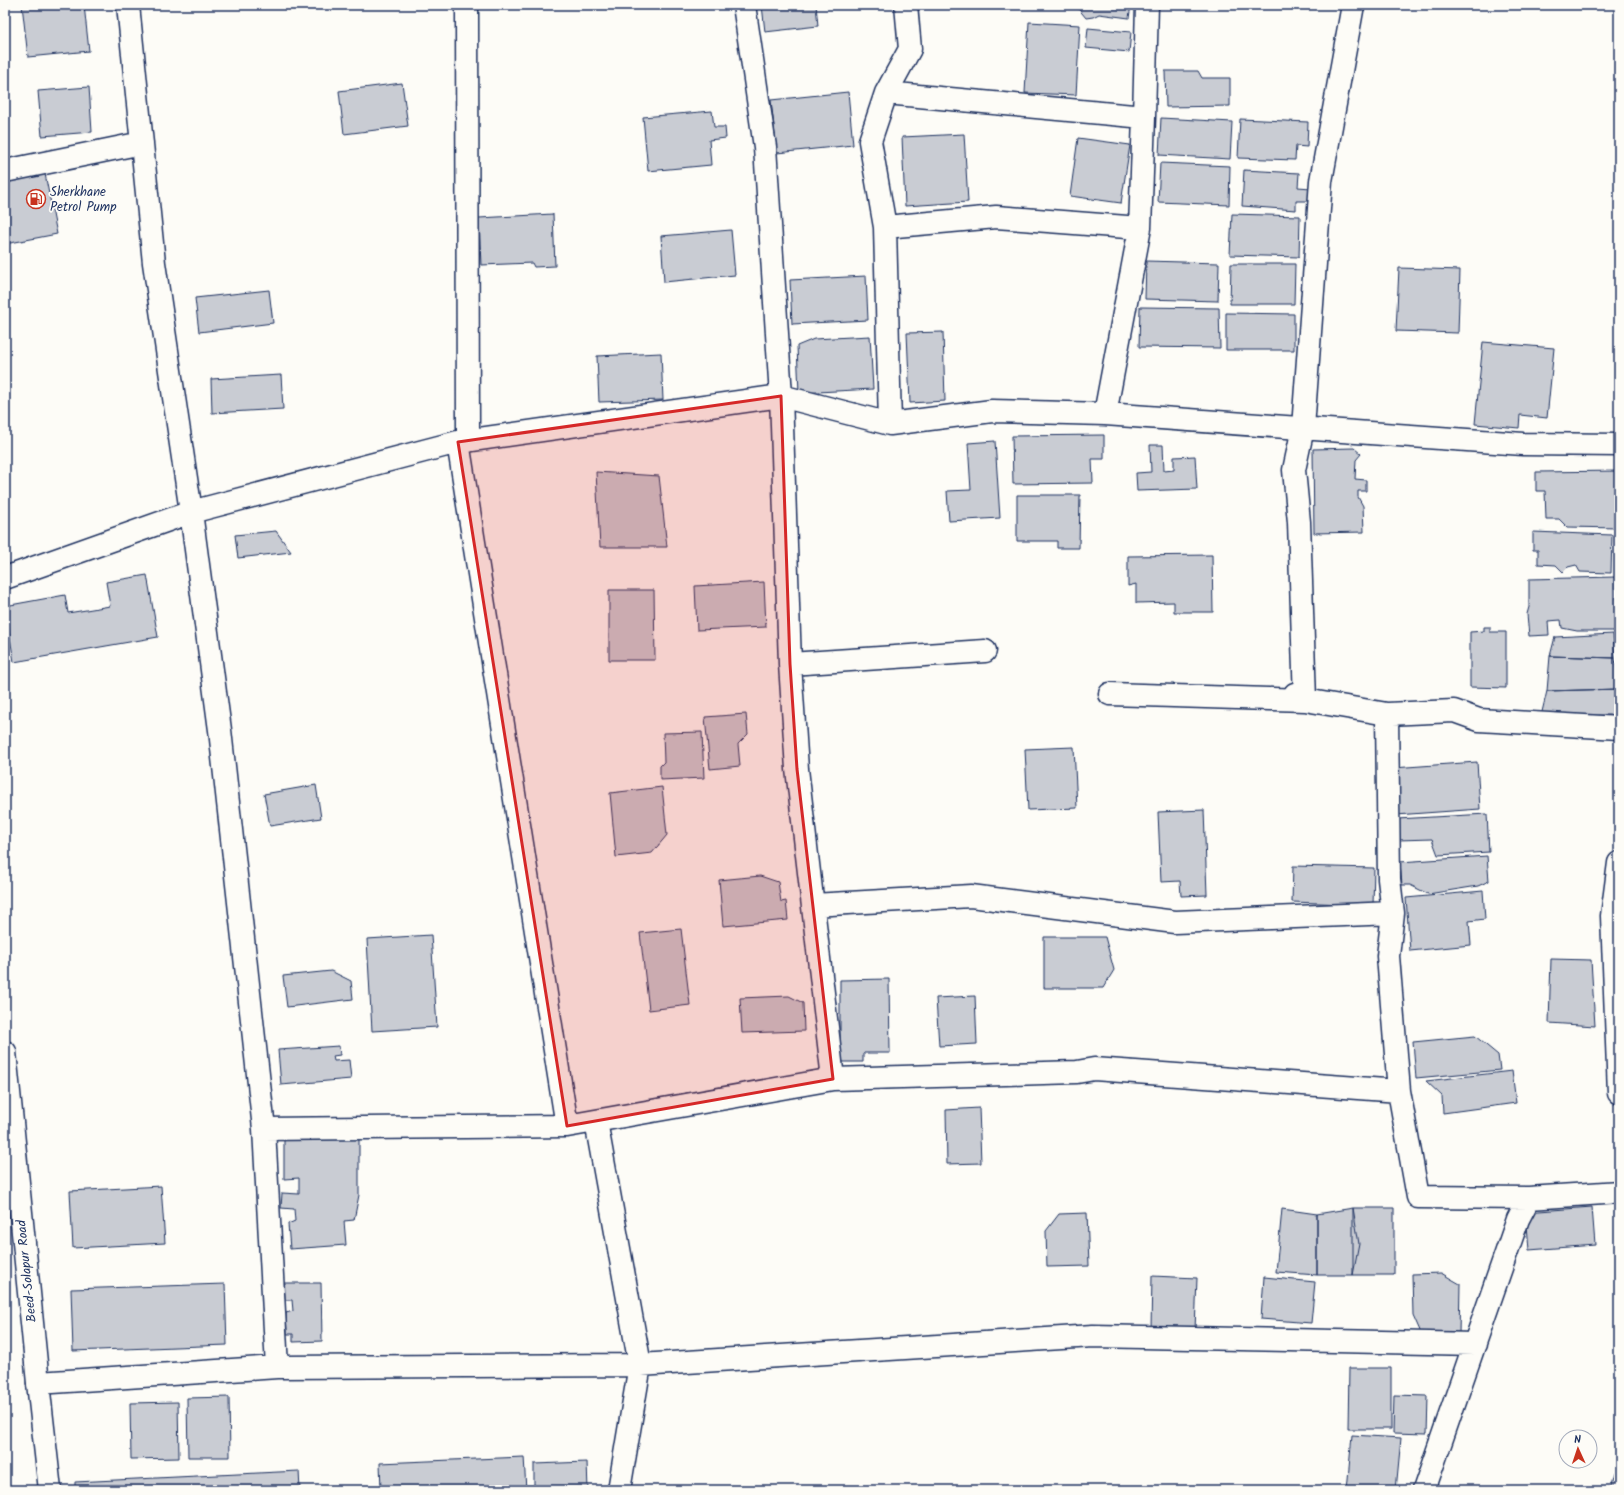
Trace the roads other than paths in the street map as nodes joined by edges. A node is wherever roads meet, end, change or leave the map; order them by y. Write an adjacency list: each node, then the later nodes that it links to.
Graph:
1 (128, 5): 9 (street)
2 (467, 5): 17 (street)
3 (744, 5): 13 (street)
4 (906, 5): 7 (street)
5 (1147, 5): 8 (street)
6 (1353, 5): 16 (street)
7 (886, 94): 8 (street); 11 (street)
8 (1144, 117): 12 (street)
9 (142, 144): 10 (street); 19 (street)
10 (5, 171)
11 (885, 227): 12 (street); 15 (street)
12 (1140, 228): 14 (street)
13 (781, 396): 15 (street); 17 (street); 22 (street)
14 (1105, 414): 15 (street); 16 (street)
15 (890, 424)
16 (1303, 428): 18 (street); 24 (street)
17 (463, 441): 19 (street); 35 (street)
18 (1619, 445)
19 (191, 512): 20 (street); 36 (street)
20 (5, 578)
21 (985, 651): 22 (street)
22 (790, 664): 28 (street)
23 (1110, 694): 24 (street)
24 (1300, 697): 25 (street)
25 (1387, 714): 26 (street); 29 (street)
26 (1619, 728)
27 (1619, 863): 33 (street)
28 (812, 905): 29 (street); 31 (street)
29 (1393, 913): 32 (street)
30 (5, 1052): 42 (street, Beed-Solapur Road)
31 (833, 1079): 32 (street); 34 (street)
32 (1400, 1091): 38 (street)
33 (1619, 1093)
34 (599, 1121): 35 (street); 40 (street)
35 (567, 1126): 36 (street)
36 (264, 1129): 41 (street)
37 (1619, 1192): 38 (street)
38 (1529, 1198): 39 (street)
39 (1475, 1344): 40 (street); 45 (street)
40 (640, 1365): 41 (street); 44 (street)
41 (277, 1367): 42 (street)
42 (38, 1383): 43 (street, Beed-Solapur Road)
43 (50, 1490)
44 (619, 1490)
45 (1424, 1490)

